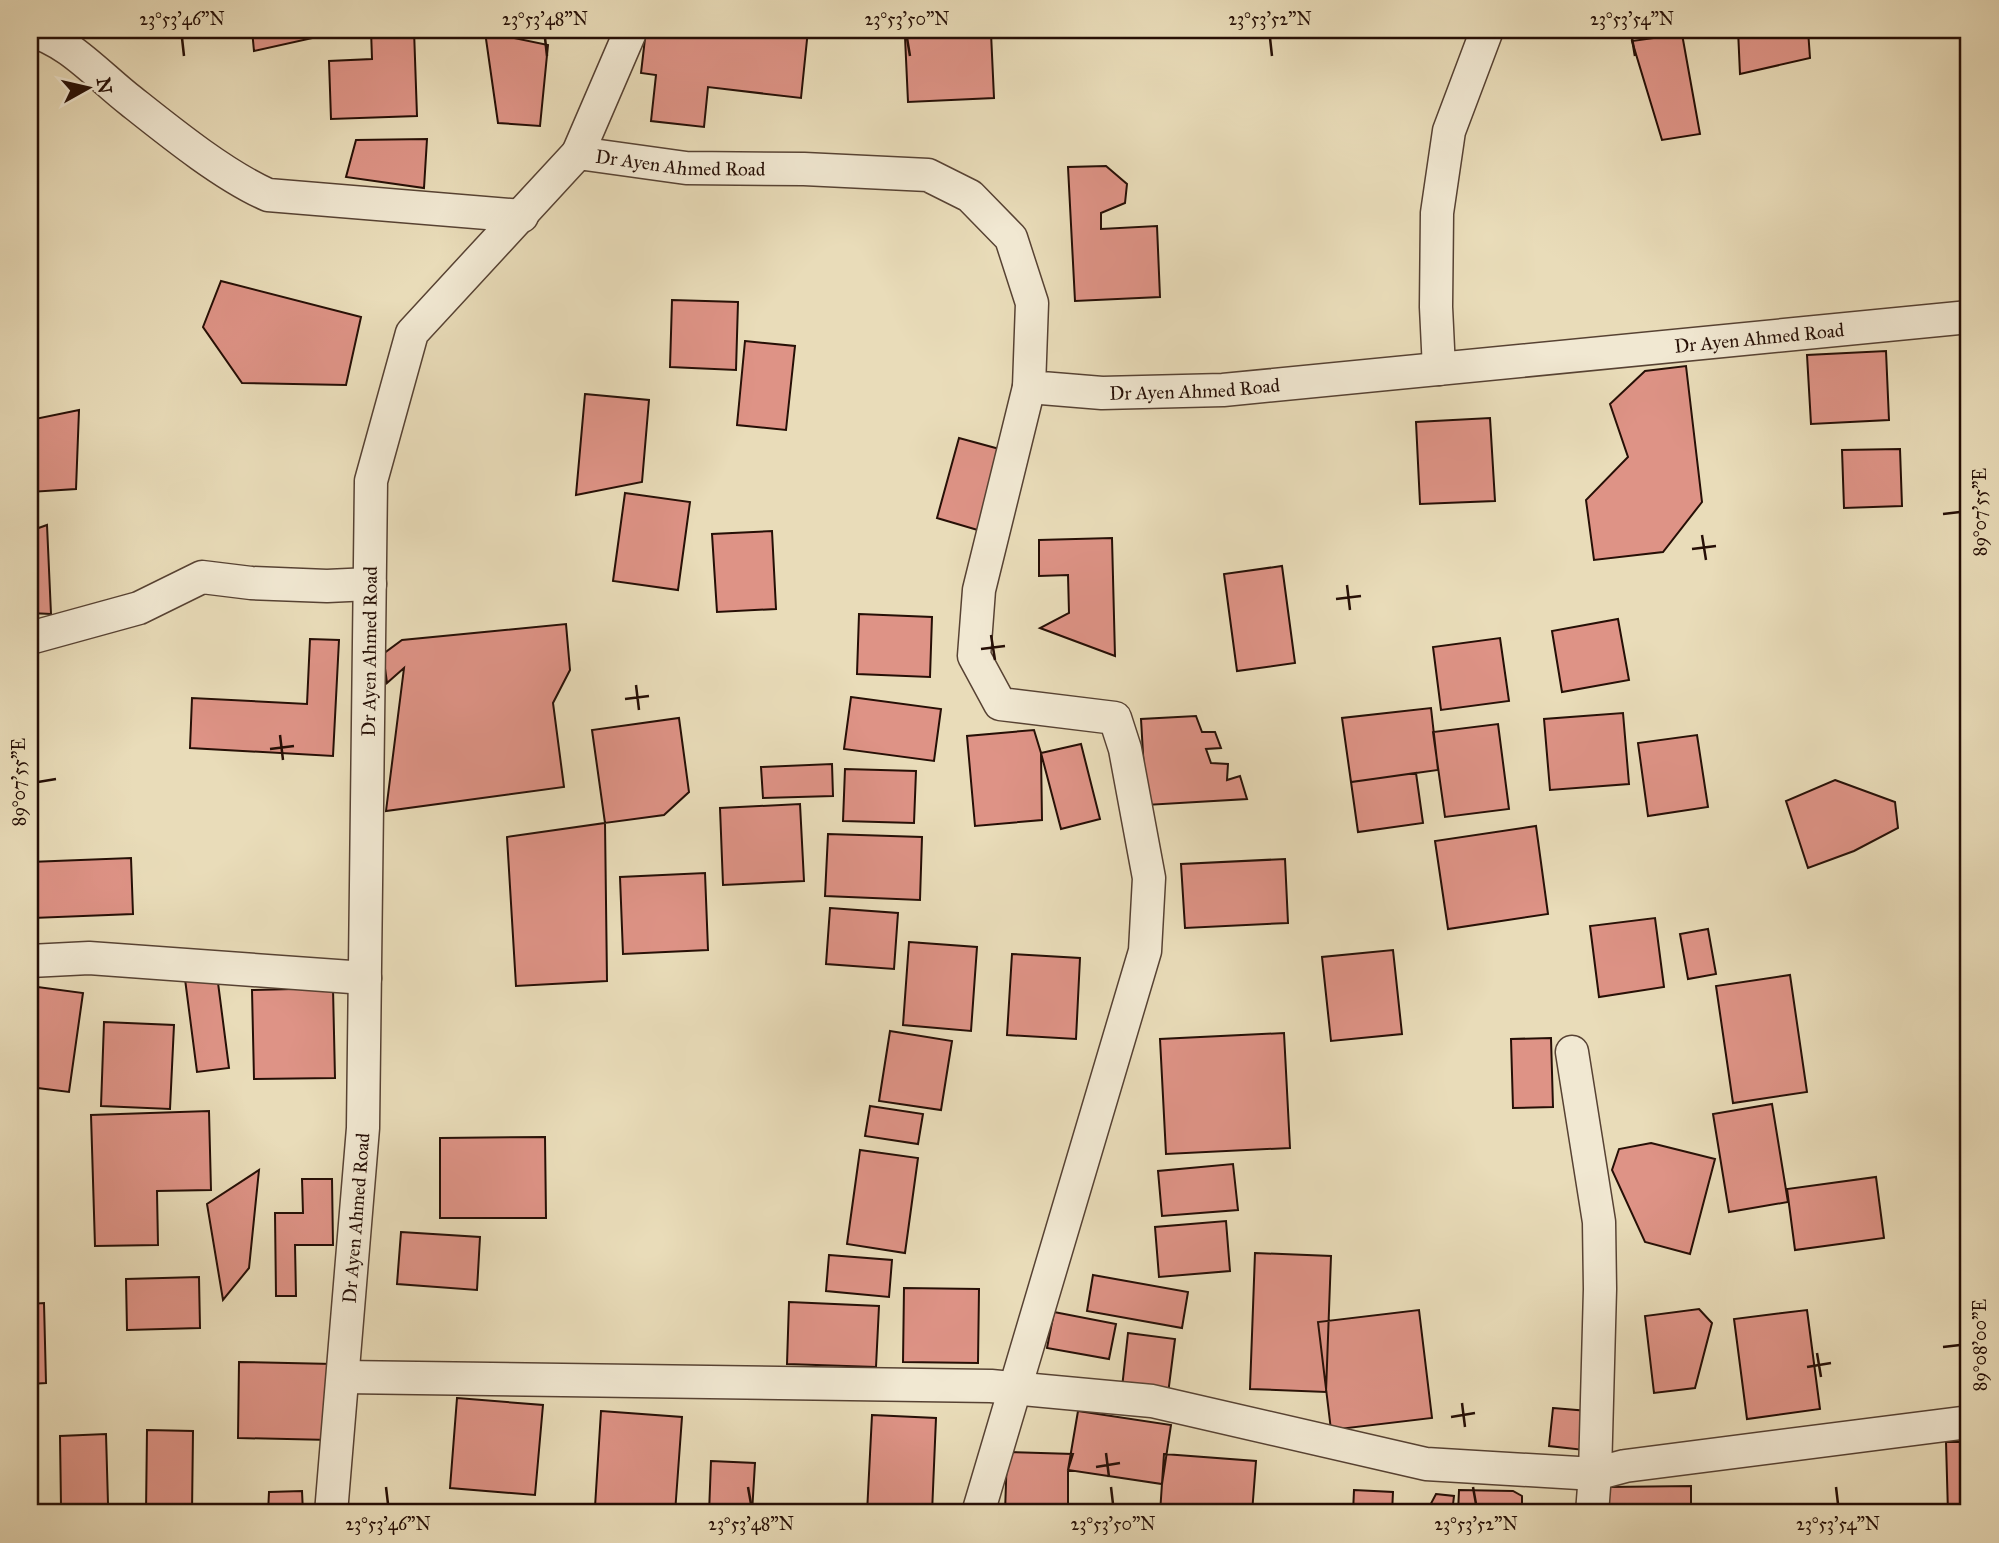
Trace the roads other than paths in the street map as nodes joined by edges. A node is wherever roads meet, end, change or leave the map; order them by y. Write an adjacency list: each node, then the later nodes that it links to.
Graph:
1 (631, 30): 4 (street)
2 (1487, 30): 7 (street)
3 (30, 31): 5 (street)
4 (578, 153): 5 (street, Dr Ayen Ahmed Road); 8 (street, Dr Ayen Ahmed Road)
5 (522, 216): 9 (street, Dr Ayen Ahmed Road)
6 (1969, 317): 7 (street, Dr Ayen Ahmed Road)
7 (1438, 369): 8 (street, Dr Ayen Ahmed Road)
8 (1028, 387): 15 (street)
9 (370, 584): 10 (street); 12 (street, Dr Ayen Ahmed Road)
10 (30, 638)
11 (30, 961): 12 (street)
12 (365, 978): 14 (street, Dr Ayen Ahmed Road)
13 (1572, 1052): 17 (street)
14 (343, 1377): 15 (street); 18 (street, Dr Ayen Ahmed Road)
15 (1013, 1389): 17 (street); 19 (street)
16 (1969, 1422): 17 (street)
17 (1595, 1474): 20 (street)
18 (331, 1513)
19 (978, 1513)
20 (1592, 1513)

